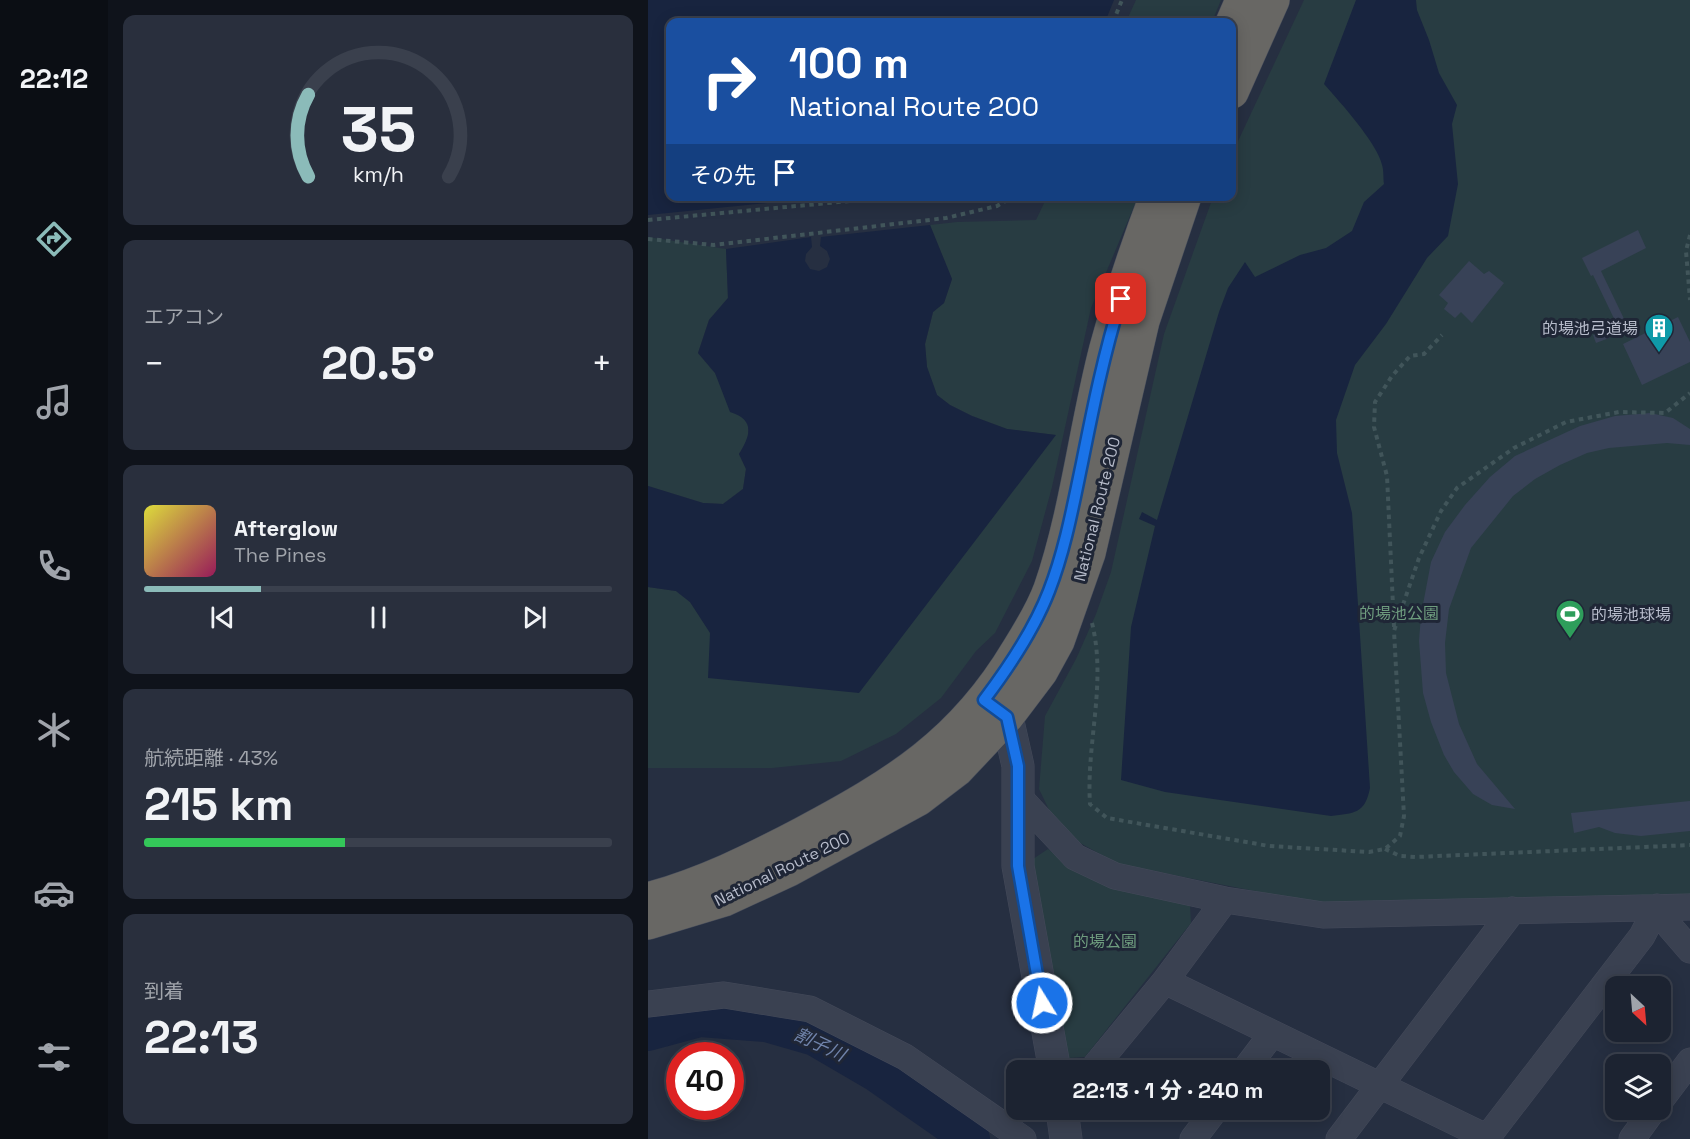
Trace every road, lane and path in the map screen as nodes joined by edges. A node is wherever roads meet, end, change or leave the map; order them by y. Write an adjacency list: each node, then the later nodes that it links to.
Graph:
1 (1122, 0): 4 (path)
2 (1242, 0): 5 (highway)
3 (1273, 0): 6 (highway)
4 (1115, 18)
5 (1234, 18)
6 (1236, 84)
7 (850, 201): 11 (path)
8 (1006, 201): 13 (path)
9 (1154, 201): 19 (highway, National Route 200)
10 (1183, 201): 17 (highway, National Route 200)
11 (648, 220)
12 (1690, 235): 14 (path)
13 (648, 239)
14 (1690, 300)
15 (1442, 335): 18 (path)
16 (1690, 393): 18 (path)
17 (1082, 575): 19 (highway, National Route 200); 22 (path)
18 (1394, 631): 22 (path)
19 (996, 709): 20 (street); 23 (highway, National Route 200); 28 (highway, National Route 200)
20 (1017, 795): 24 (street); 33 (street)
21 (1690, 845): 22 (path)
22 (1385, 849)
23 (648, 899)
24 (1225, 900): 27 (street); 30 (street)
25 (1690, 906): 26 (street)
26 (1657, 907): 27 (street); 29 (street); 42 (street)
27 (1513, 910): 37 (street)
28 (648, 923)
29 (1690, 951)
30 (1165, 981): 32 (street); 34 (street)
31 (648, 1004): 43 (street)
32 (1272, 1034): 35 (street); 37 (street)
33 (1053, 1060)
34 (1100, 1060)
35 (1252, 1060)
36 (1690, 1061): 38 (street)
37 (1381, 1085): 42 (street); 46 (street)
38 (1671, 1086)
39 (1063, 1120): 44 (street)
40 (1207, 1120): 45 (street)
41 (1646, 1120): 47 (street)
42 (1488, 1138)
43 (1023, 1139)
44 (1066, 1139)
45 (1193, 1139)
46 (1339, 1139)
47 (1632, 1139)

